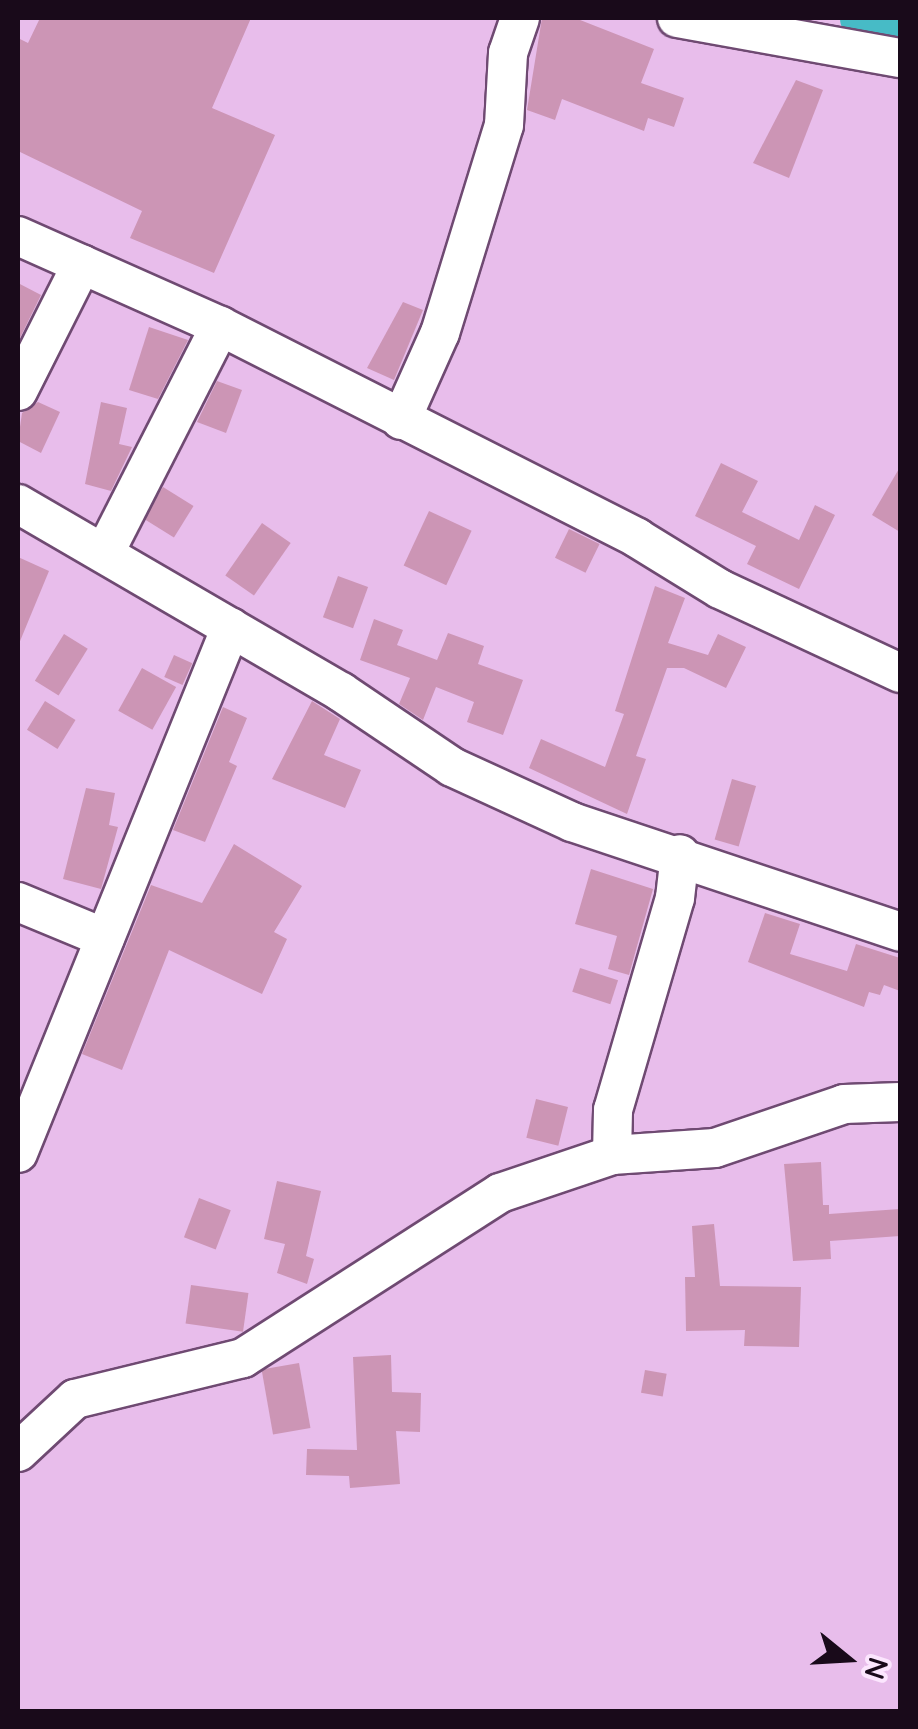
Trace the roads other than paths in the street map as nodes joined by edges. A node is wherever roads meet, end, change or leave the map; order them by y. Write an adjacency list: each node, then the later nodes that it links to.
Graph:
1 (520, 18): 9 (street)
2 (677, 18): 3 (street)
3 (812, 28): 4 (street)
4 (900, 58)
5 (18, 236): 6 (street)
6 (82, 264): 7 (street); 8 (street)
7 (220, 326): 9 (street); 11 (street)
8 (18, 391)
9 (401, 420): 13 (street)
10 (18, 504): 11 (street)
11 (105, 552): 12 (street)
12 (231, 627): 14 (street); 17 (street)
13 (900, 673)
14 (680, 854): 16 (street); 20 (street)
15 (18, 902): 17 (street)
16 (900, 932)
17 (105, 938): 19 (street)
18 (900, 1102): 20 (street)
19 (18, 1153)
20 (612, 1155): 21 (street)
21 (18, 1452)

